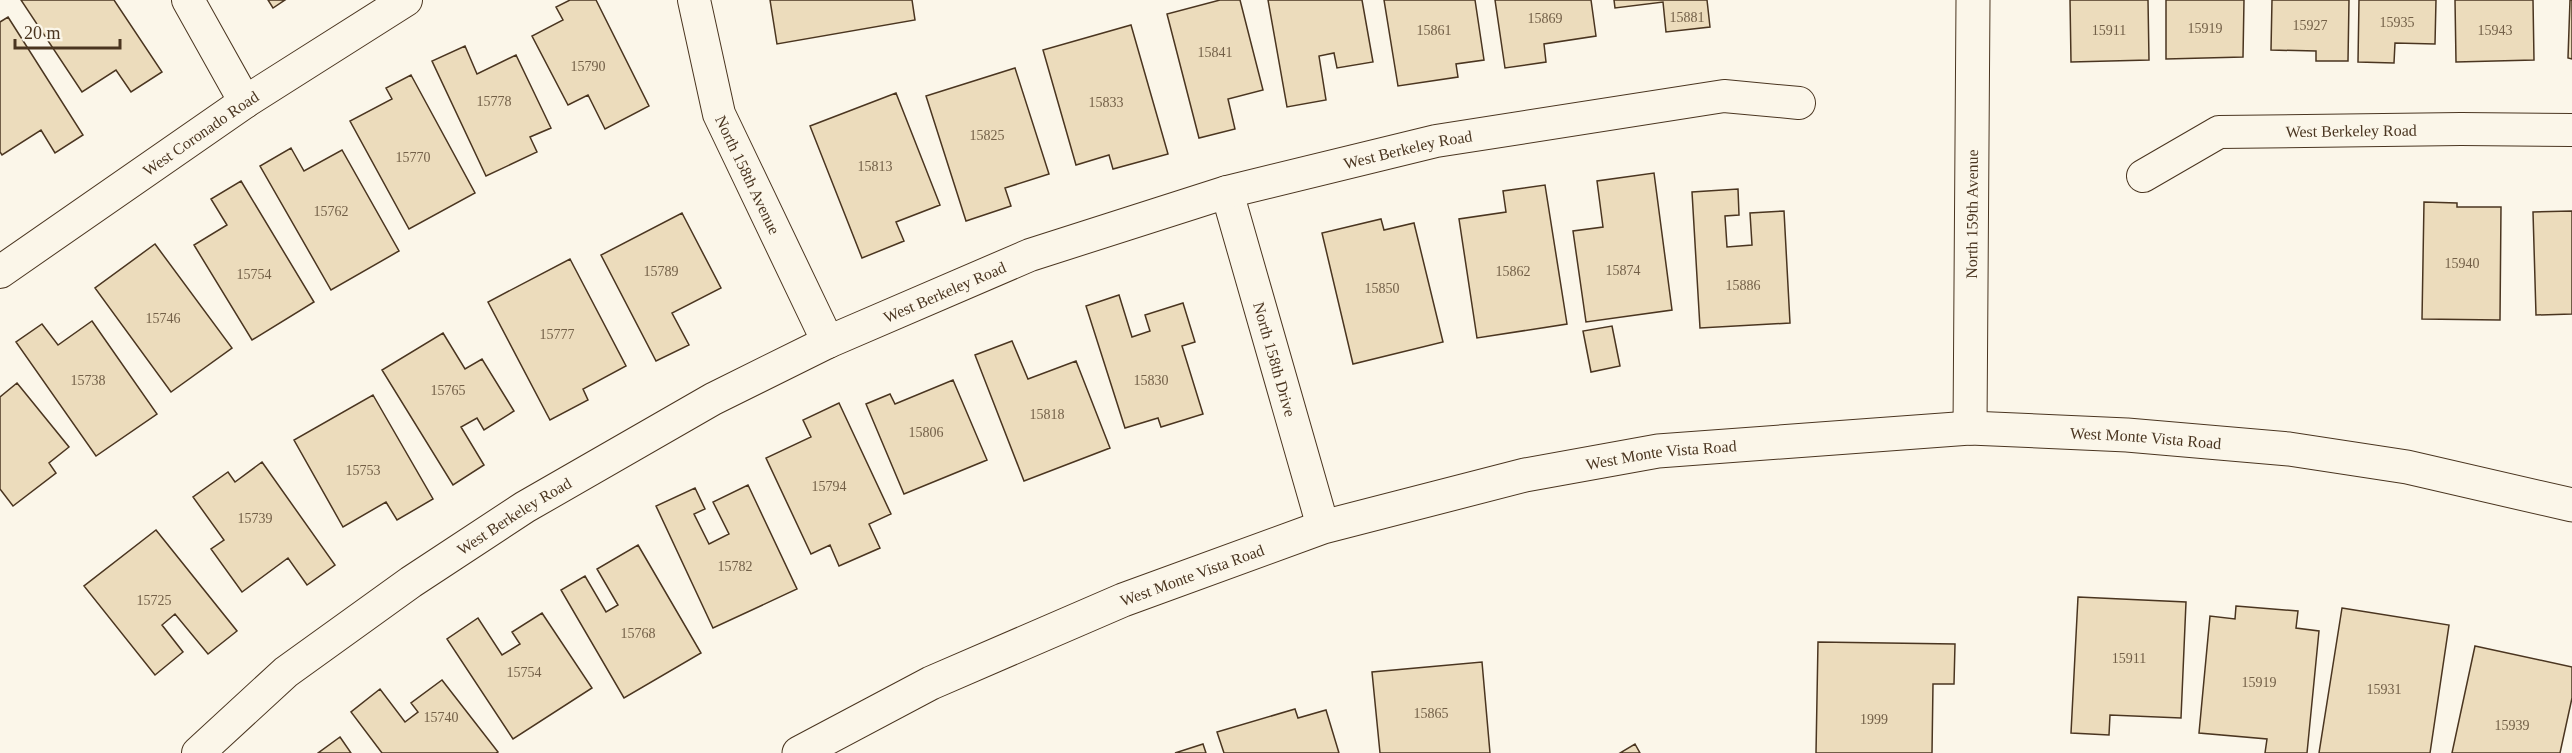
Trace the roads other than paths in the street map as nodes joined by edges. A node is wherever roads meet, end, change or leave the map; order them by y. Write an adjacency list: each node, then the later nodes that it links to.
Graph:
1 (188, 0): 5 (street)
2 (406, 0): 5 (street, West Coronado Road)
3 (694, 0): 11 (street, North 158th Avenue)
4 (1973, 0): 12 (street, North 159th Avenue)
5 (245, 102): 10 (street, West Coronado Road)
6 (1799, 103): 9 (street, West Berkeley Road)
7 (2572, 130): 8 (street, West Berkeley Road)
8 (2143, 176)
9 (1227, 192): 11 (street, West Berkeley Road); 14 (street, North 158th Drive)
10 (0, 272)
11 (828, 342): 15 (street, West Berkeley Road)
12 (1970, 428): 13 (street, West Monte Vista Road); 14 (street, West Monte Vista Road)
13 (2572, 505)
14 (1323, 527): 16 (street, West Monte Vista Road)
15 (198, 753)
16 (799, 753)

